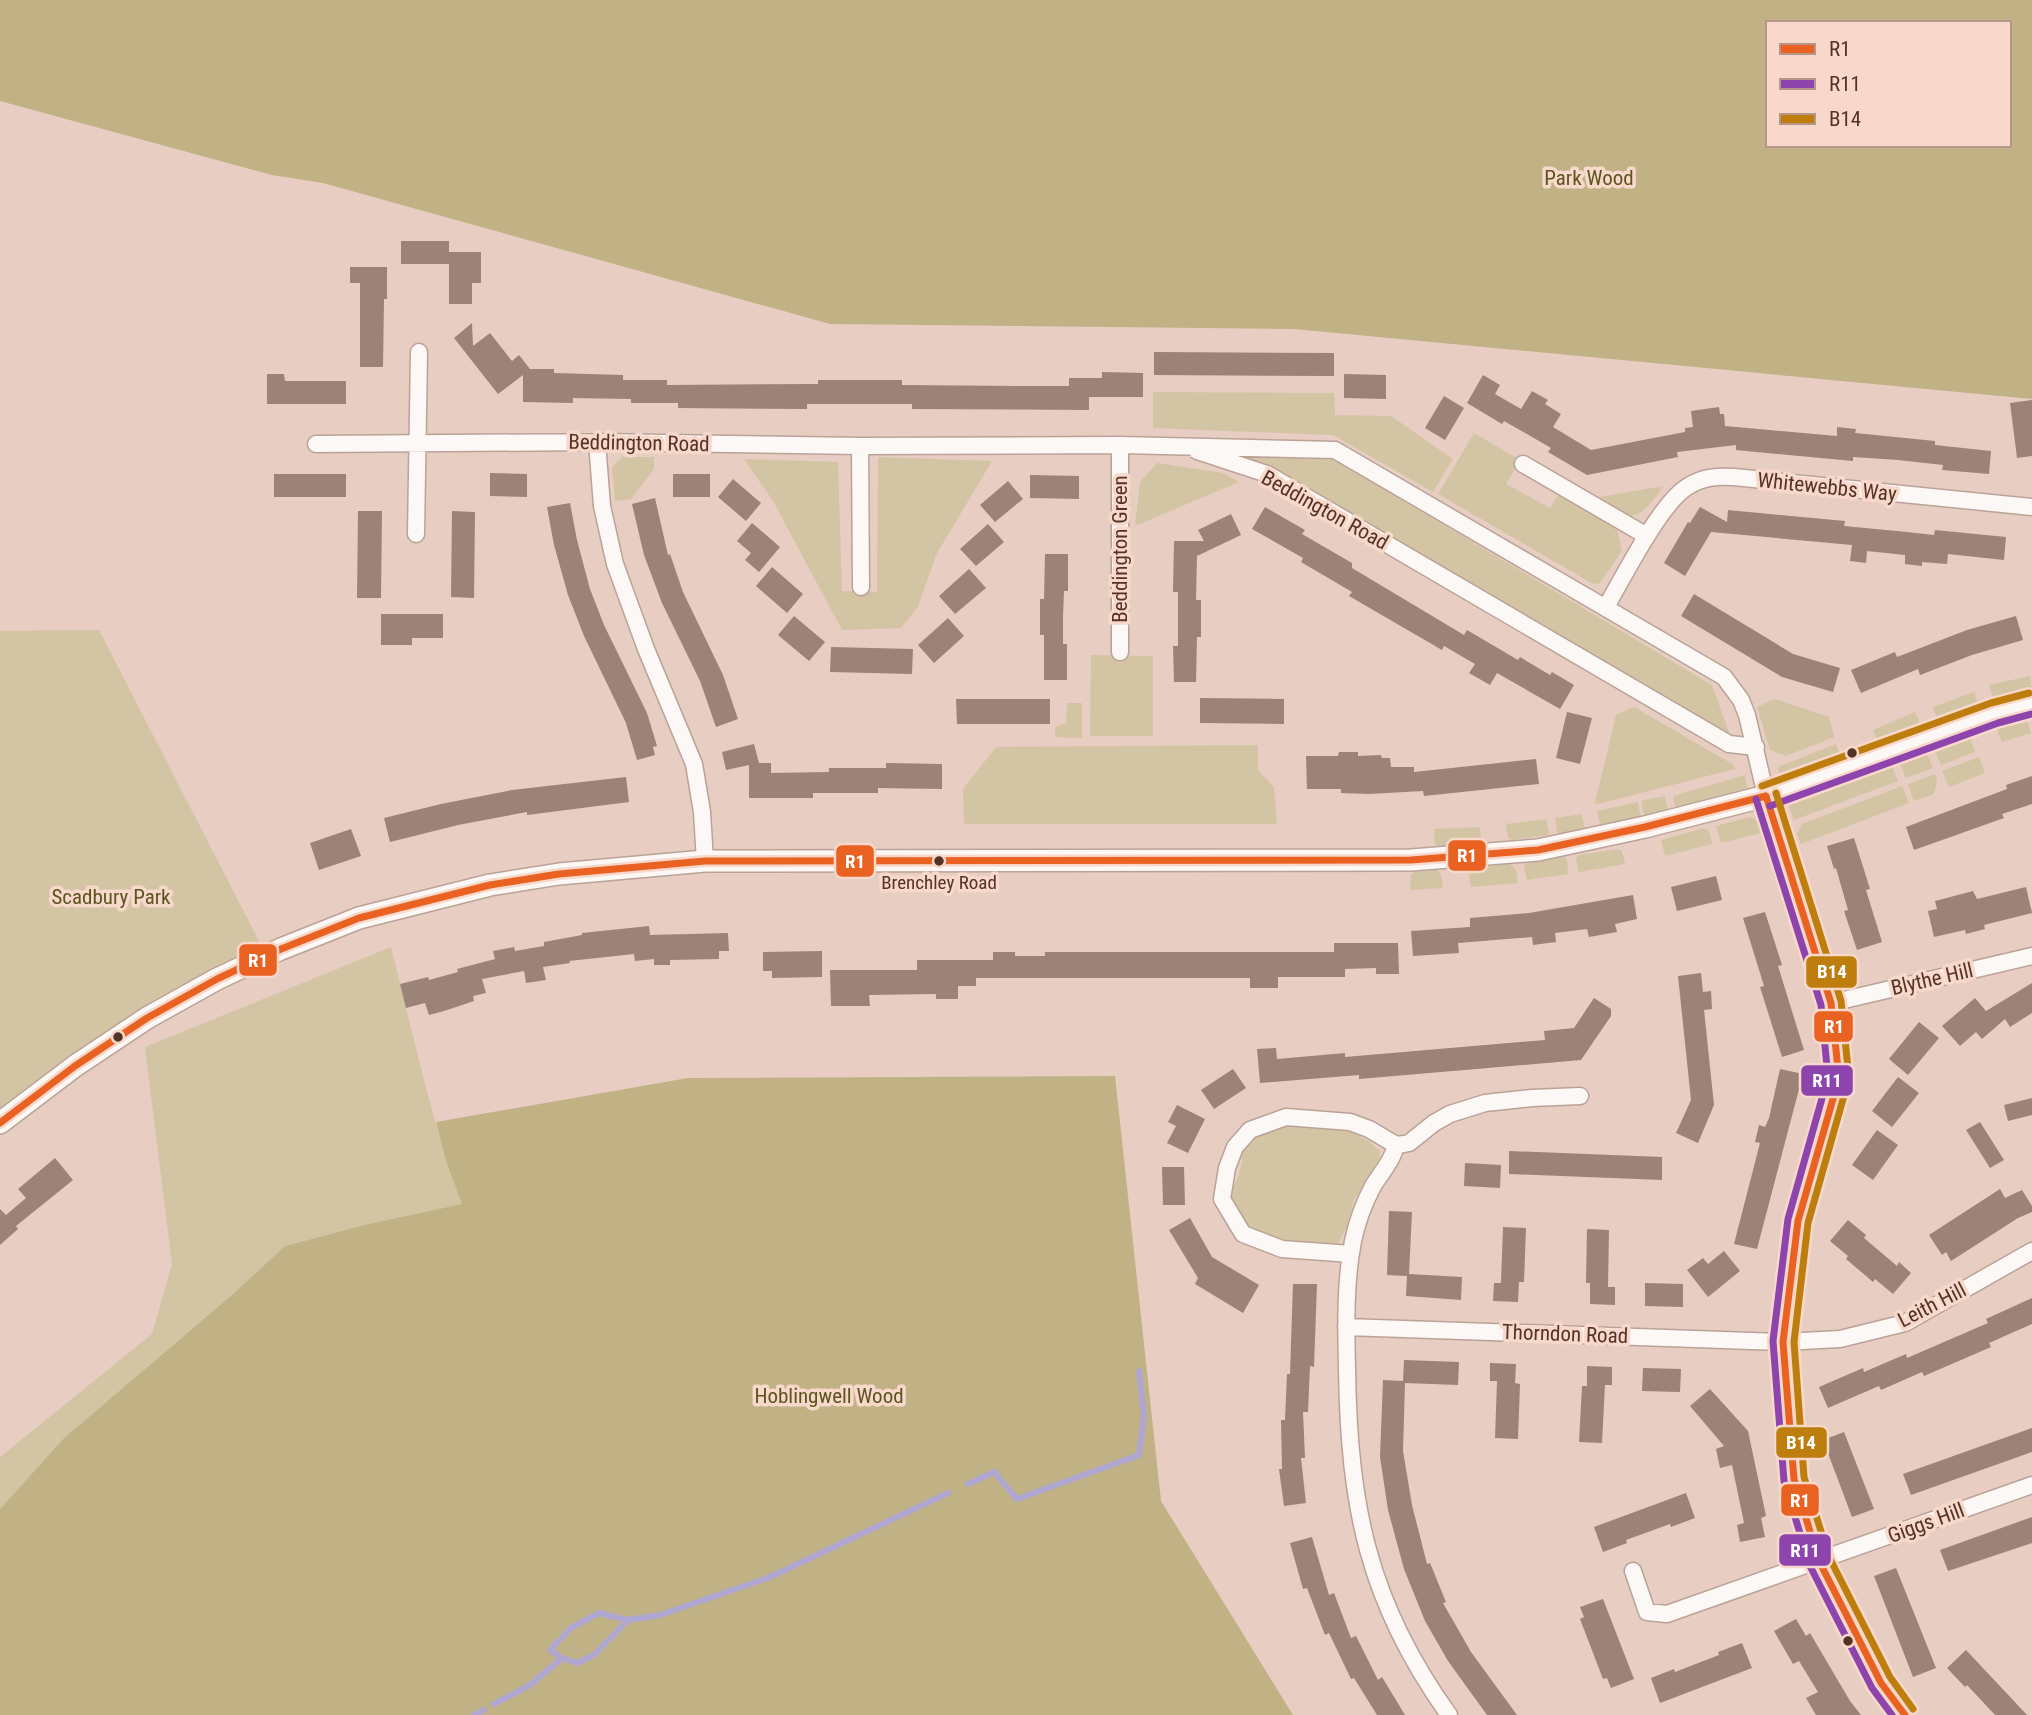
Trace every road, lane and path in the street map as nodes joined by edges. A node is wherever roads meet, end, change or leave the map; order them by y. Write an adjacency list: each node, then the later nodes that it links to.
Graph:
1 (419, 352): 4 (street)
2 (597, 442): 4 (street, Beddington Road); 6 (street, Beddington Road); 18 (street)
3 (316, 444): 4 (street, Beddington Road)
4 (418, 444): 10 (street)
5 (1120, 445): 6 (street, Beddington Road); 7 (street, Beddington Road); 14 (street, Beddington Green)
6 (860, 446): 12 (street)
7 (1182, 446): 13 (street, Beddington Road); 16 (street, Beddington Road)
8 (1522, 464): 11 (street)
9 (2032, 507): 11 (street, Whitewebbs Way)
10 (416, 534)
11 (1647, 536): 13 (street, Whitewebbs Way)
12 (861, 587)
13 (1606, 607): 16 (street, Beddington Road)
14 (1120, 652)
15 (2032, 703): 17 (street)
16 (1756, 747): 17 (street, Beddington Road)
17 (1766, 796): 18 (street); 20 (street, Beddington Road)
18 (705, 861): 22 (street)
19 (2032, 956): 20 (street, Blythe Hill)
20 (1831, 1003): 27 (street, Beddington Road)
21 (1580, 1096): 23 (street)
22 (0, 1123)
23 (1396, 1144): 25 (street); 25 (street)
24 (2032, 1251): 27 (street, Leith Hill)
25 (1351, 1254): 26 (street)
26 (1346, 1327): 27 (street, Thorndon Road); 31 (street)
27 (1783, 1342): 29 (street, Beddington Road)
28 (2032, 1485): 29 (street, Giggs Hill)
29 (1819, 1562): 30 (street, Giggs Hill); 32 (street, Beddington Road)
30 (1633, 1572)
31 (1449, 1715)
32 (1905, 1715)

